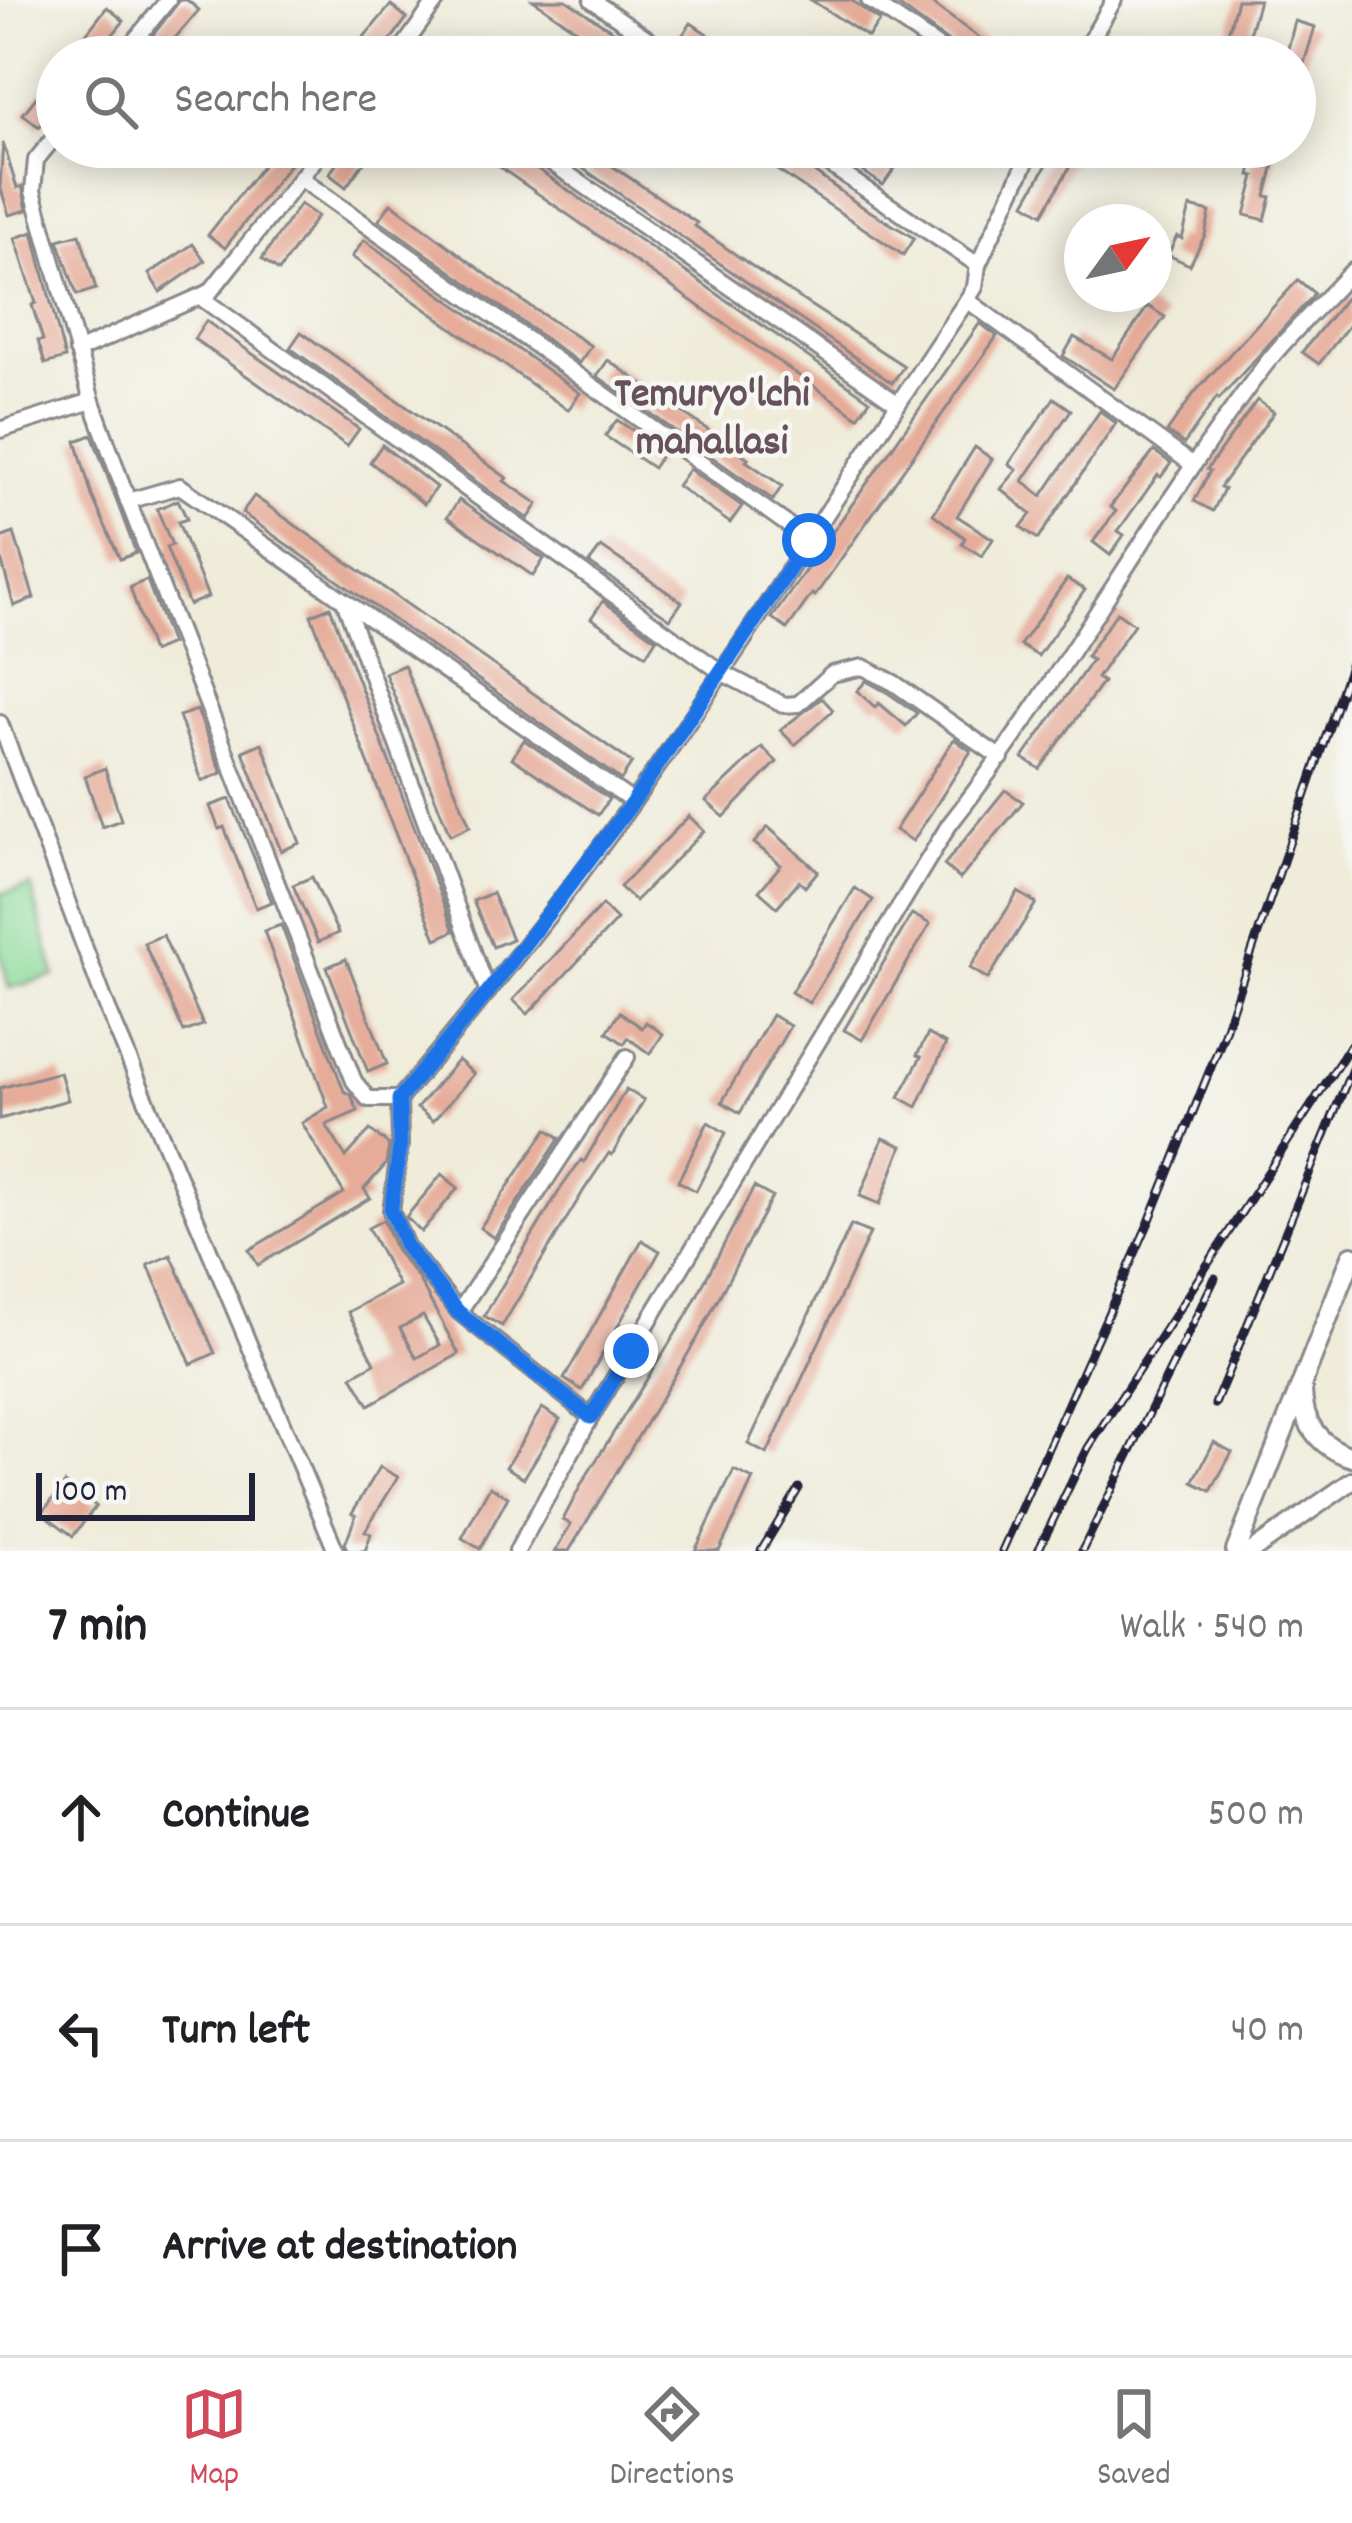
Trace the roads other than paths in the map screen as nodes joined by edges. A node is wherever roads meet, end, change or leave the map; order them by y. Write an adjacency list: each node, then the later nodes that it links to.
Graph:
1 (168, 0): 6 (street)
2 (437, 0): 7 (street)
3 (592, 0): 8 (street)
4 (868, 0): 9 (street)
5 (1114, 0): 10 (street)
6 (138, 36)
7 (412, 36)
8 (644, 36)
9 (922, 36)
10 (1093, 36)
11 (36, 160): 21 (street)
12 (308, 168): 16 (street)
13 (559, 168): 23 (street)
14 (834, 168): 17 (street)
15 (1023, 168): 17 (street)
16 (300, 178): 19 (street); 27 (street)
17 (978, 265): 20 (street)
18 (1352, 271): 25 (street)
19 (200, 297): 21 (street); 29 (street)
20 (967, 300): 23 (street); 25 (street)
21 (77, 351): 22 (street)
22 (92, 401): 24 (street); 26 (street)
23 (897, 403): 27 (street)
24 (0, 430)
25 (1193, 465): 31 (street)
26 (128, 501): 28 (street); 35 (street)
27 (809, 540): 29 (street)
28 (344, 601): 32 (street); 33 (street)
29 (721, 672): 31 (street); 32 (street)
30 (0, 723): 42 (street)
31 (1001, 758): 39 (street)
32 (633, 802): 33 (street)
33 (488, 992): 35 (street)
34 (627, 1057): 37 (street)
35 (399, 1099): 37 (street)
36 (1352, 1256): 38 (main road)
37 (458, 1312): 39 (street)
38 (1304, 1372): 40 (main road); 44 (main road)
39 (591, 1417): 43 (street)
40 (1352, 1457)
41 (1352, 1481): 45 (street)
42 (336, 1551)
43 (518, 1551)
44 (1235, 1551)
45 (1252, 1551)

